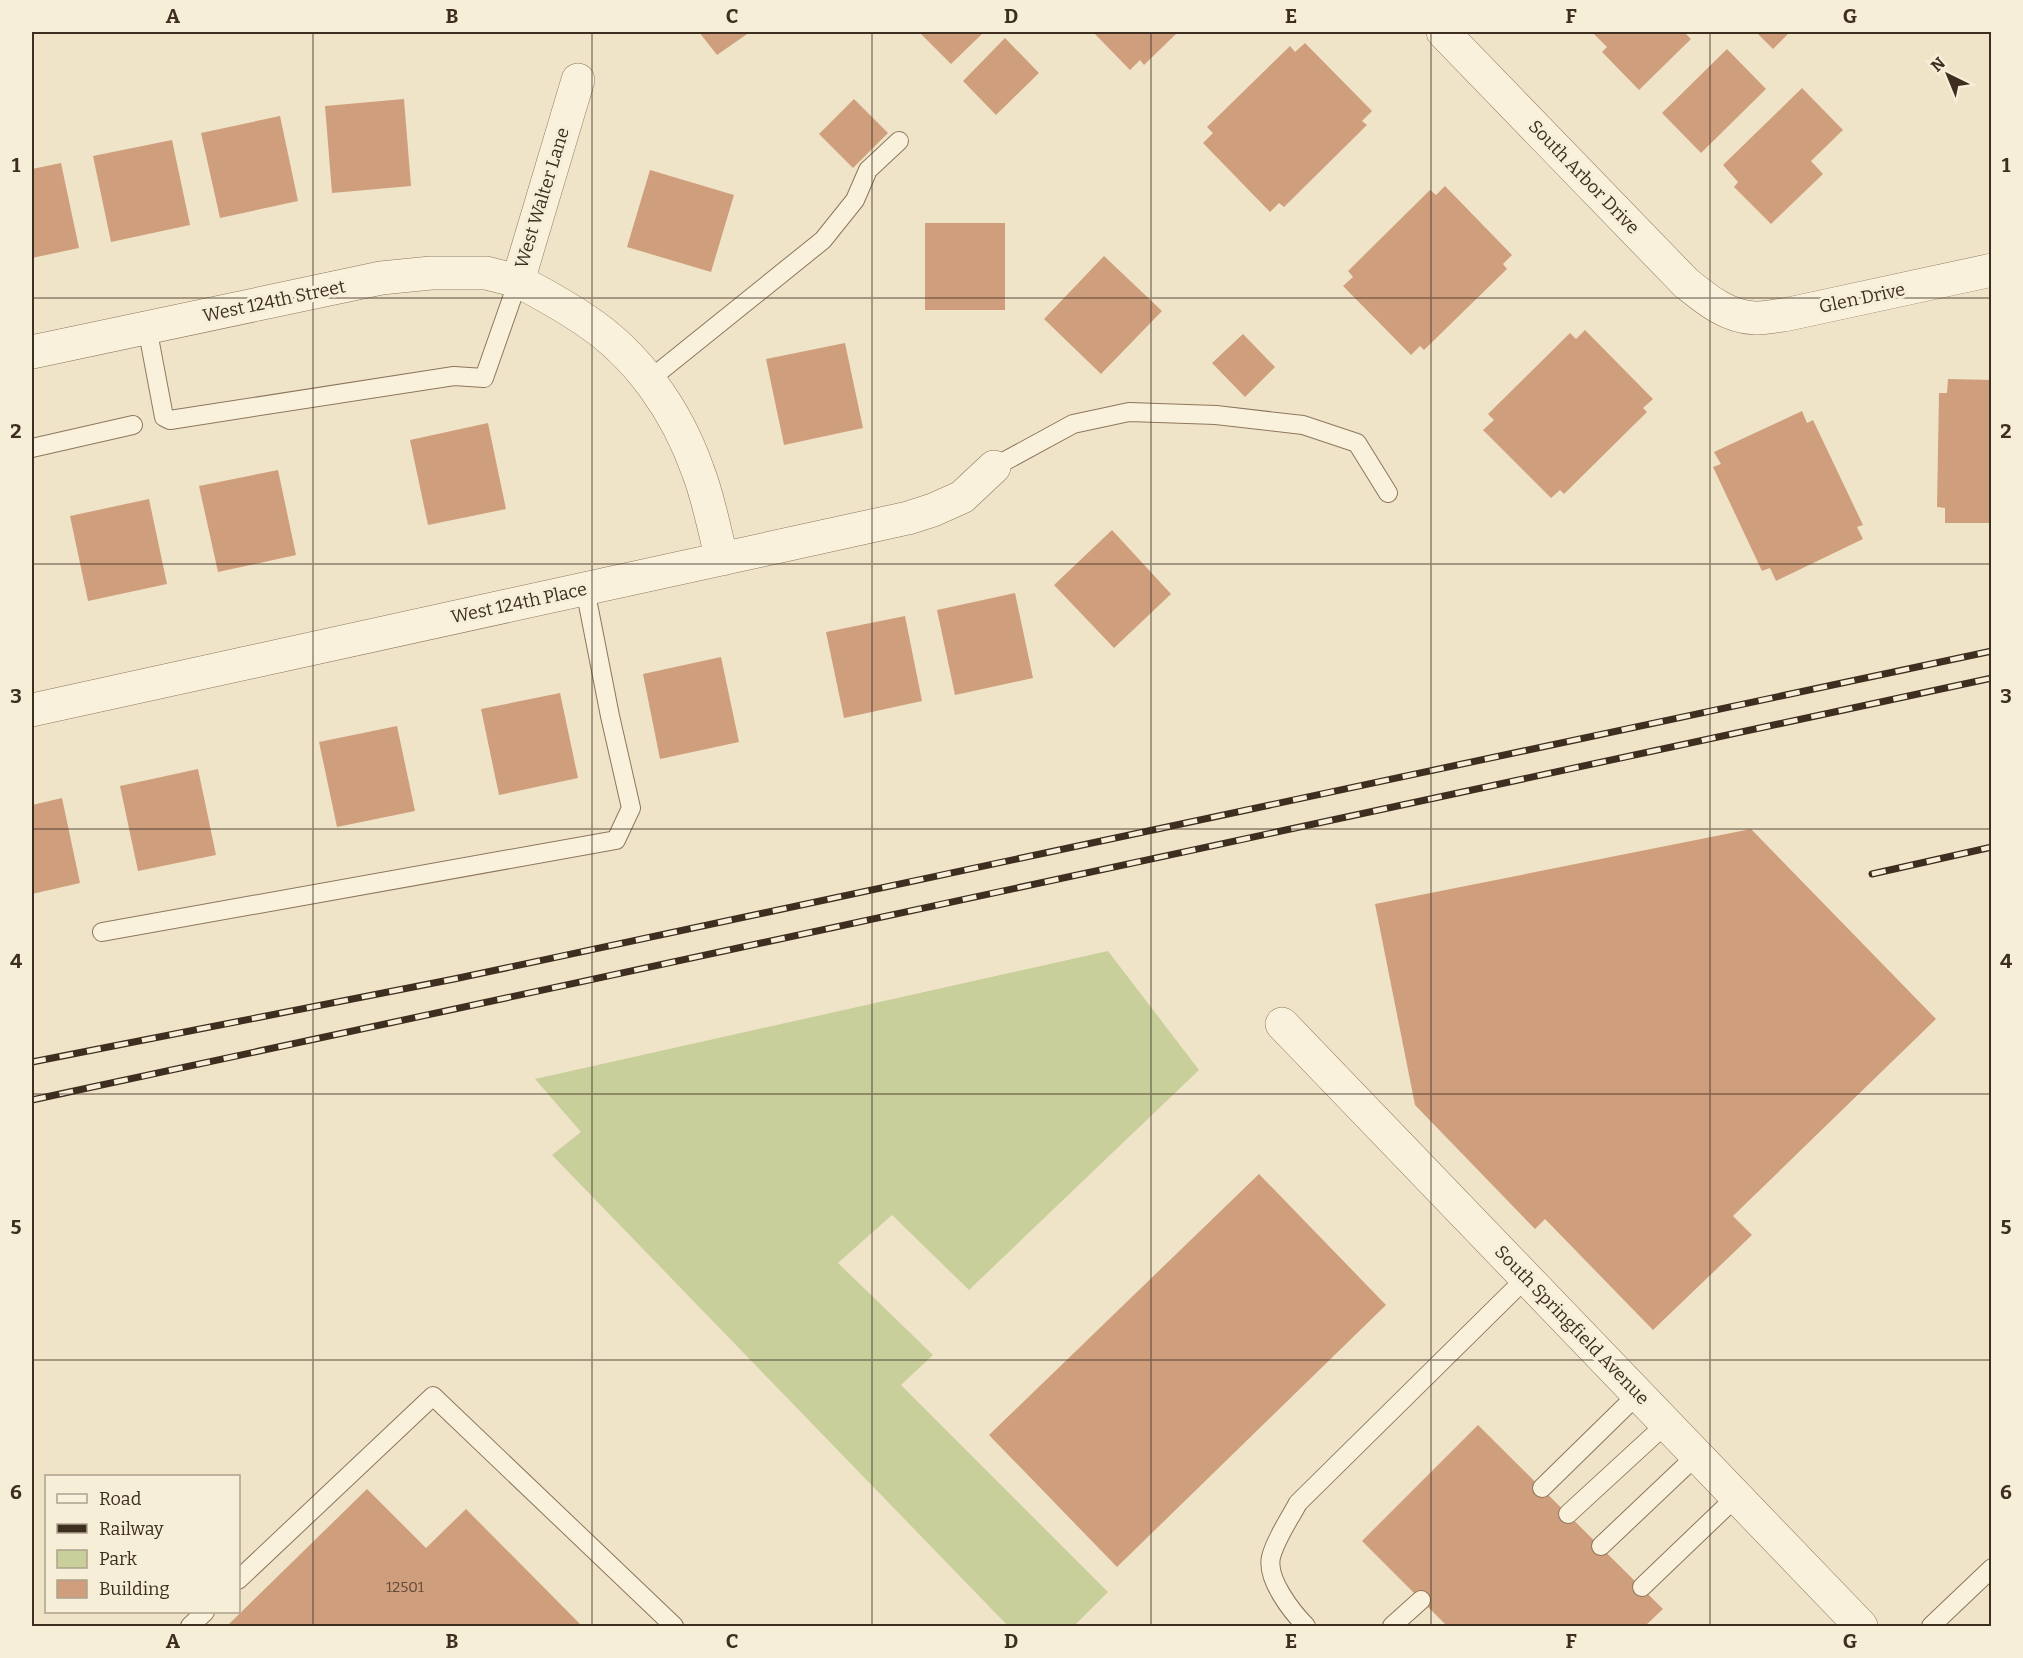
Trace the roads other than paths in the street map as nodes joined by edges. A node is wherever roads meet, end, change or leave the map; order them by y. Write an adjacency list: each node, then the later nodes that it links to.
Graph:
1 (1443, 32): 6 (street, South Arbor Drive)
2 (578, 80): 5 (street, West Walter Lane)
3 (899, 141): 9 (lane)
4 (1992, 270): 6 (street, Glen Drive)
5 (518, 281): 7 (street, West 124th Street); 7 (lane); 9 (street, West Walter Lane)
6 (1732, 314)
7 (147, 327): 8 (street, West 124th Street)
8 (32, 352)
9 (649, 380): 14 (street, West Walter Lane)
10 (133, 425): 11 (lane)
11 (32, 448)
12 (994, 467): 13 (lane); 14 (street, West 124th Place)
13 (1388, 493)
14 (722, 559): 15 (street, West 124th Place)
15 (585, 589): 16 (street, West 124th Place); 17 (lane)
16 (32, 710)
17 (102, 932)
18 (1282, 1024): 19 (street, South Springfield Avenue)
19 (1526, 1278): 20 (street, South Springfield Avenue); 34 (lane)
20 (1638, 1394): 21 (street, South Springfield Avenue); 23 (lane)
21 (1666, 1424): 22 (street, South Springfield Avenue); 25 (lane)
22 (1697, 1455): 24 (street, South Springfield Avenue); 26 (lane)
23 (1542, 1488)
24 (1736, 1497): 29 (lane); 36 (street, South Springfield Avenue)
25 (1568, 1514)
26 (1601, 1546)
27 (1992, 1568): 37 (lane)
28 (240, 1578): 33 (lane)
29 (1642, 1587)
30 (1421, 1600): 35 (lane)
31 (204, 1613): 32 (lane)
32 (190, 1626)
33 (674, 1626)
34 (1306, 1626)
35 (1392, 1626)
36 (1862, 1626)
37 (1931, 1626)

